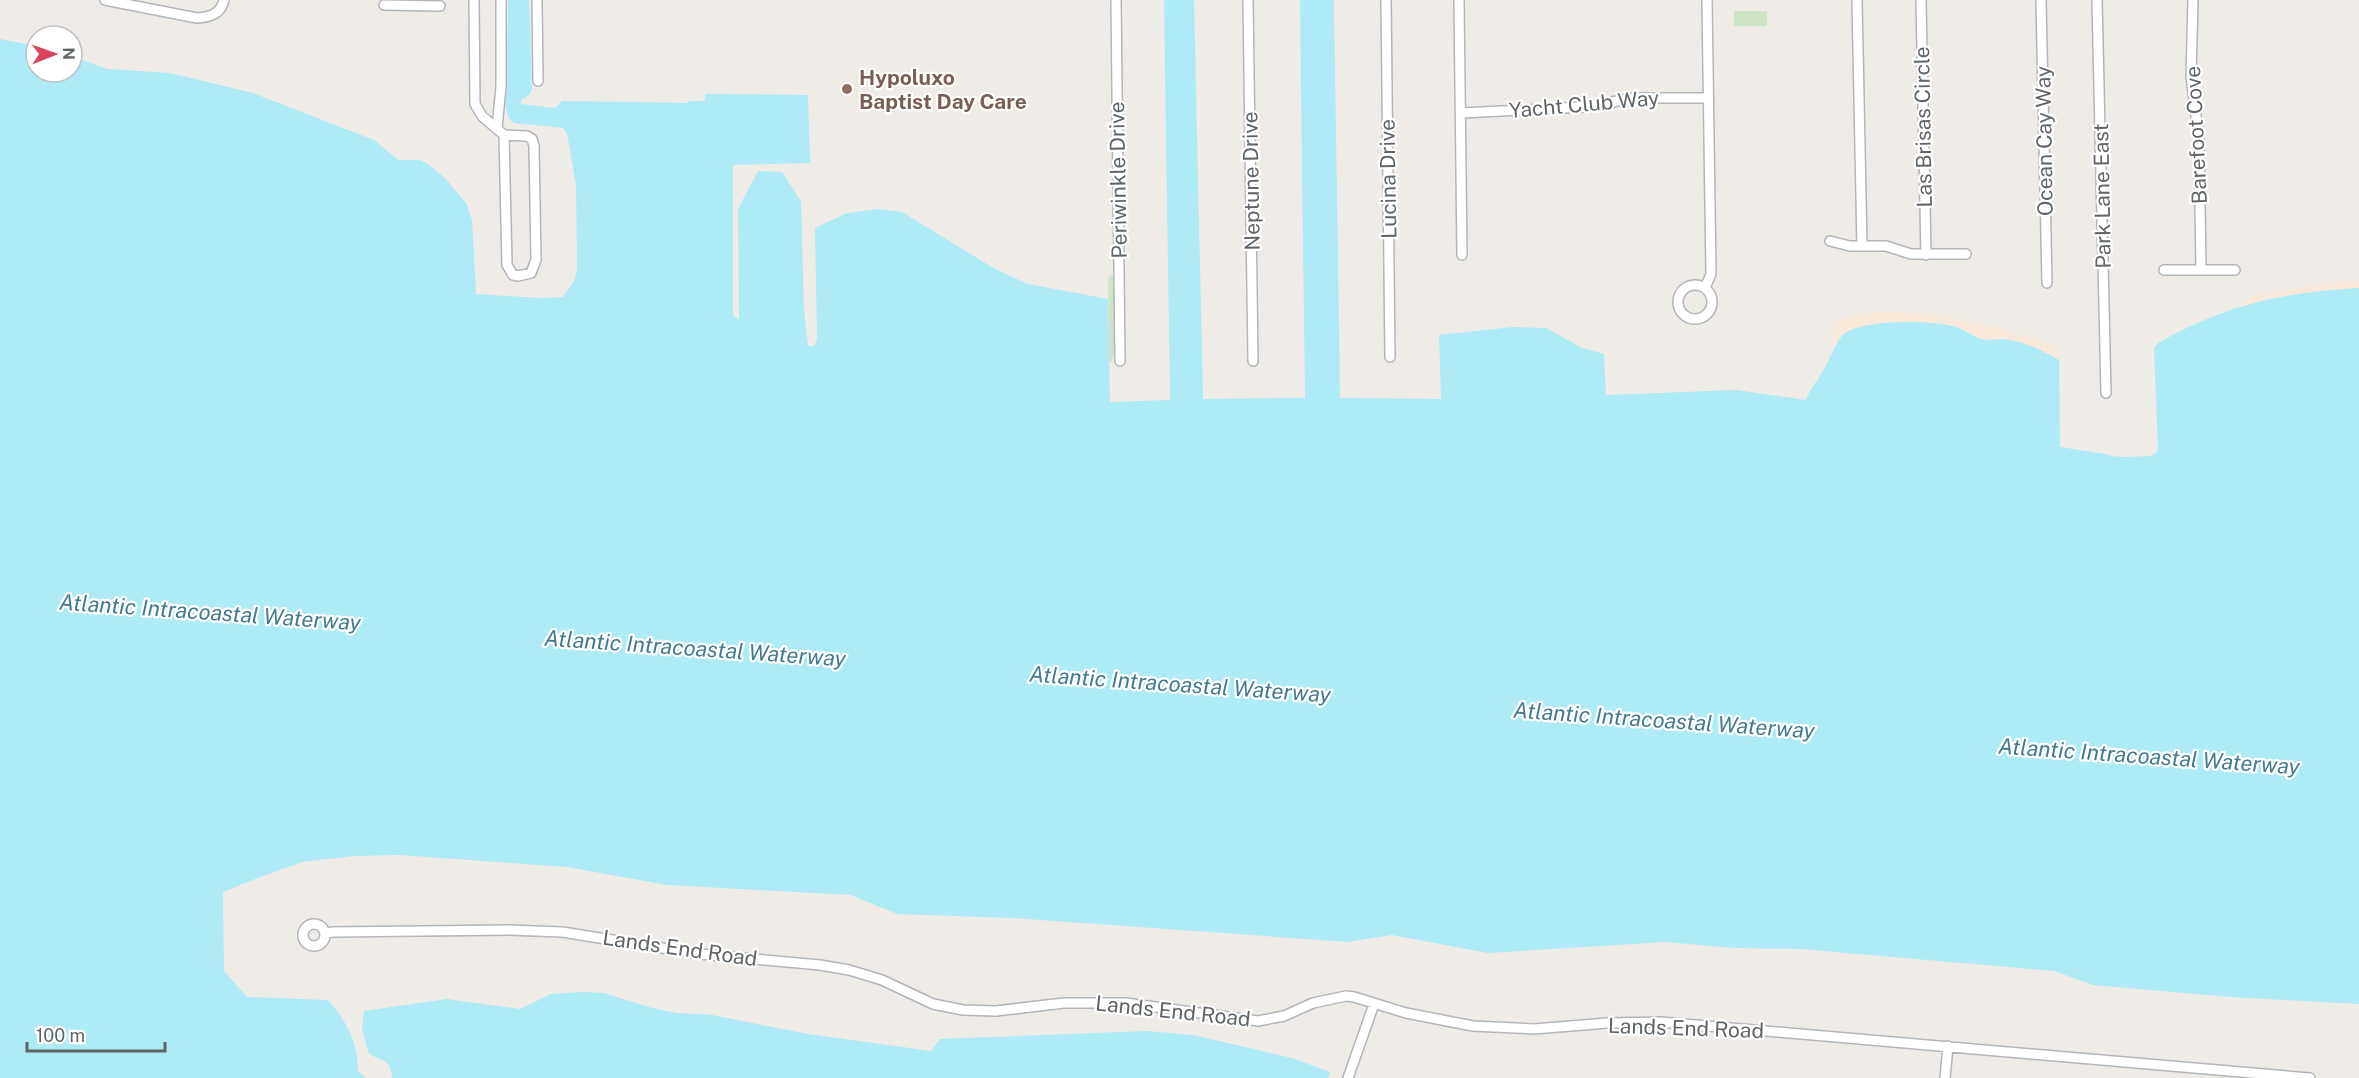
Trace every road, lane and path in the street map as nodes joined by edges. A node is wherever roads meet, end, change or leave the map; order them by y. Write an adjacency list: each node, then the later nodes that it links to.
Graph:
1 (105, 0): 2 (street)
2 (224, 0)
3 (474, 0): 22 (street)
4 (501, 0): 22 (street)
5 (537, 0): 19 (street)
6 (1116, 0): 34 (street, Periwinkle Drive)
7 (1248, 0): 35 (street, Neptune Drive)
8 (1386, 0): 33 (street, Lucina Drive)
9 (1459, 0): 21 (street)
10 (1707, 0): 20 (street)
11 (1857, 0): 24 (street)
12 (1921, 0): 27 (street, Las Brisas Circle)
13 (2041, 0): 31 (street, Ocean Cay Way)
14 (2097, 0): 36 (street, Park Lane East)
15 (2193, 0): 29 (street, Barefoot Cove)
16 (411, 3): 17 (street); 18 (street)
17 (384, 5)
18 (440, 6)
19 (538, 81)
20 (1708, 98): 21 (street, Yacht Club Way); 32 (street)
21 (1461, 113): 26 (street)
22 (501, 132): 22 (street)
23 (1830, 242): 24 (street)
24 (1862, 246): 27 (street)
25 (1966, 254): 27 (street)
26 (1462, 255)
27 (1926, 255)
28 (2164, 270): 29 (street)
29 (2201, 270): 30 (street)
30 (2235, 270)
31 (2047, 283)
32 (1705, 288)
33 (1390, 357)
34 (1120, 361)
35 (1254, 361)
36 (2106, 393)
37 (325, 933): 38 (street, Lands End Road)
38 (1374, 1004): 39 (street, Lands End Road); 40 (street)
39 (1947, 1046): 41 (street); 42 (street, Lands End Road)
40 (1348, 1078)
41 (1945, 1078)
42 (2310, 1078)

